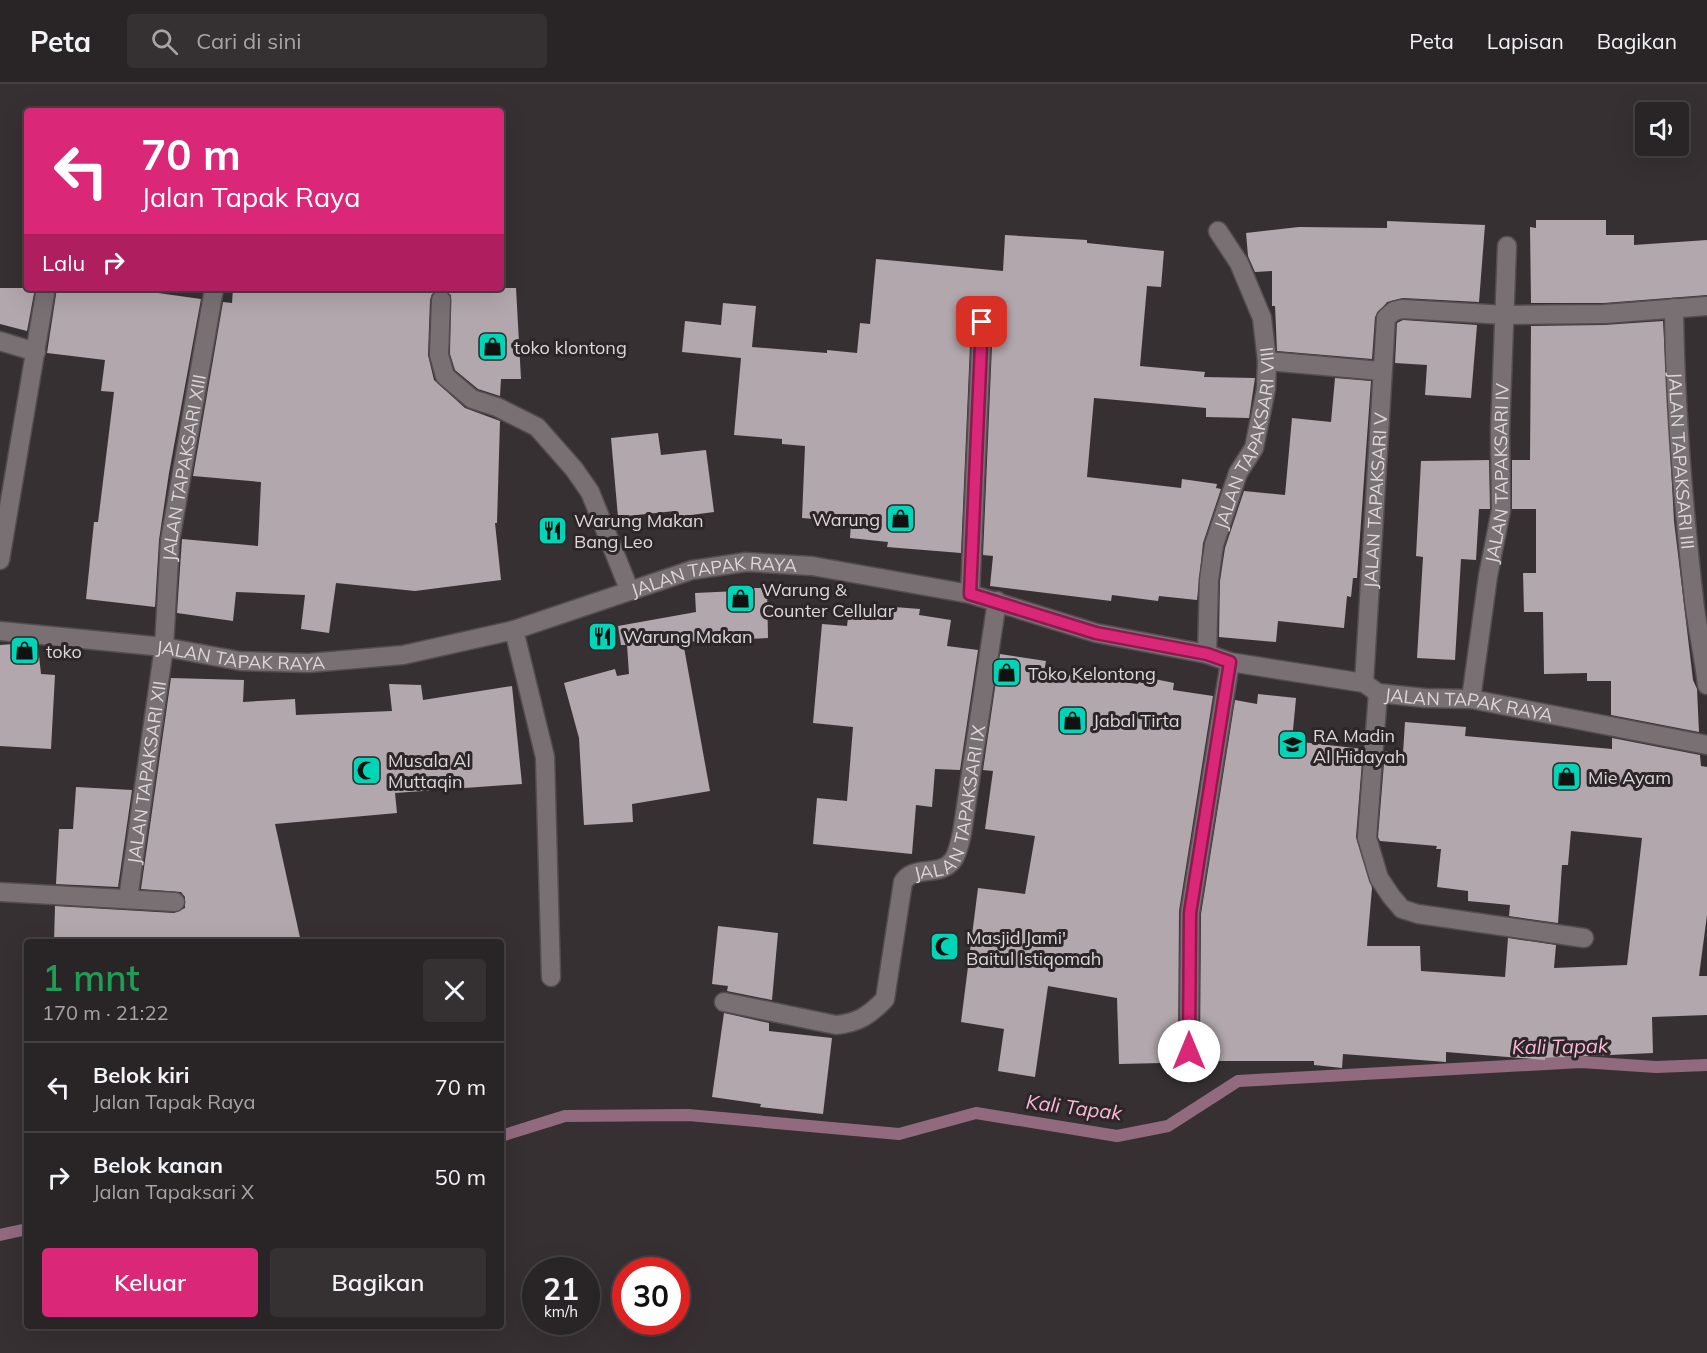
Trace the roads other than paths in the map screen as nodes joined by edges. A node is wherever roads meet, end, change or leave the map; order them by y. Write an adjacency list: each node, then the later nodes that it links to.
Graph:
1 (1218, 231): 12 (street, JALAN TAPAKSARI VIII)
2 (1508, 246): 8 (street, JALAN TAPAKSARI IV)
3 (46, 291): 11 (street)
4 (214, 291): 20 (street, JALAN TAPAKSARI XIII)
5 (441, 300): 15 (street)
6 (1707, 306): 7 (street)
7 (1674, 308): 8 (street); 23 (street, JALAN TAPAKSARI III)
8 (1506, 315): 13 (street, JALAN TAPAKSARI V); 25 (street, JALAN TAPAKSARI IV)
9 (982, 322): 16 (street)
10 (0, 341): 11 (street)
11 (36, 352): 14 (street)
12 (1267, 361): 13 (street); 21 (street, JALAN TAPAKSARI VIII)
13 (1382, 371): 24 (street, JALAN TAPAKSARI V)
14 (0, 560)
15 (629, 589): 16 (street, JALAN TAPAK RAYA); 18 (street, JALAN TAPAK RAYA)
16 (970, 594): 17 (street, JALAN TAPAK RAYA)
17 (997, 601): 21 (street, JALAN TAPAK RAYA); 32 (street, JALAN TAPAKSARI IX)
18 (514, 630): 20 (street, JALAN TAPAK RAYA); 31 (street)
19 (0, 631): 20 (street, JALAN TAPAK RAYA)
20 (164, 647): 28 (street, JALAN TAPAKSARI XII)
21 (1207, 654): 22 (street, JALAN TAPAK RAYA)
22 (1230, 662): 24 (street, JALAN TAPAK RAYA); 33 (street)
23 (1707, 686)
24 (1371, 688): 25 (street, JALAN TAPAK RAYA); 30 (street, JALAN TAPAKSARI V)
25 (1471, 699): 26 (street, JALAN TAPAK RAYA)
26 (1707, 745)
27 (0, 892): 28 (street)
28 (128, 899): 29 (street)
29 (175, 902)
30 (1584, 938)
31 (550, 977)
32 (724, 1002)
33 (1189, 1051)

